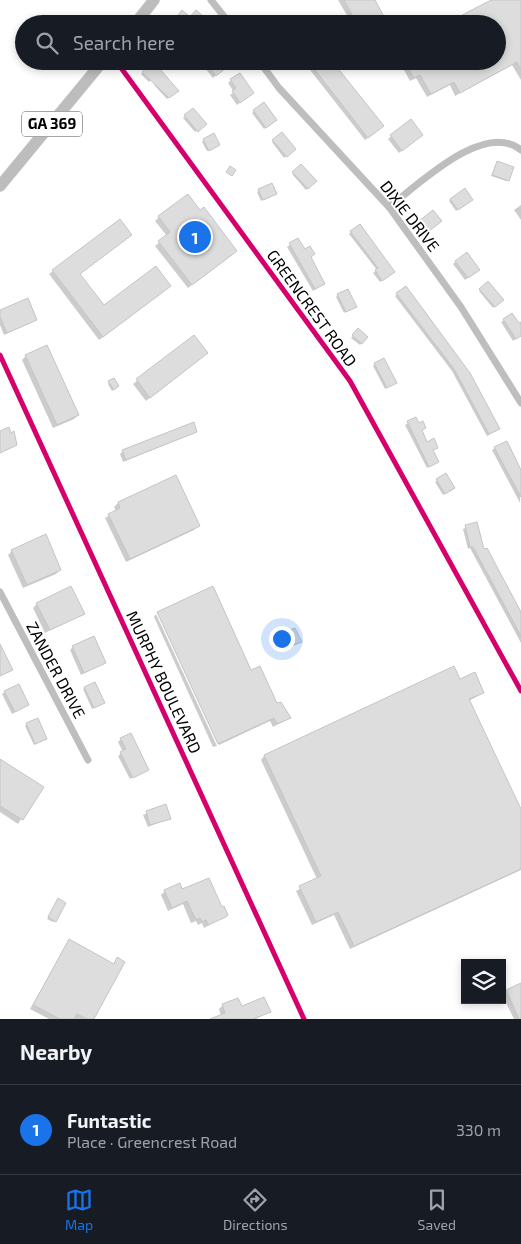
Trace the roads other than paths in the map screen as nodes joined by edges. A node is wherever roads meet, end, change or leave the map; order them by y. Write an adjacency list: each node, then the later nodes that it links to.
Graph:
1 (154, 0): 3 (main road)
2 (211, 0): 4 (street)
3 (142, 15)
4 (223, 15)
5 (96, 70): 9 (main road, GA 369)
6 (123, 70): 14 (street, GREENCREST ROAD)
7 (266, 70): 10 (street, DIXIE DRIVE)
8 (521, 150): 10 (street)
9 (0, 186)
10 (389, 207): 12 (street, DIXIE DRIVE)
11 (0, 355): 16 (street, MURPHY BOULEVARD)
12 (521, 403)
13 (0, 592): 15 (street, ZANDER DRIVE)
14 (521, 691)
15 (88, 760)
16 (304, 1019)

